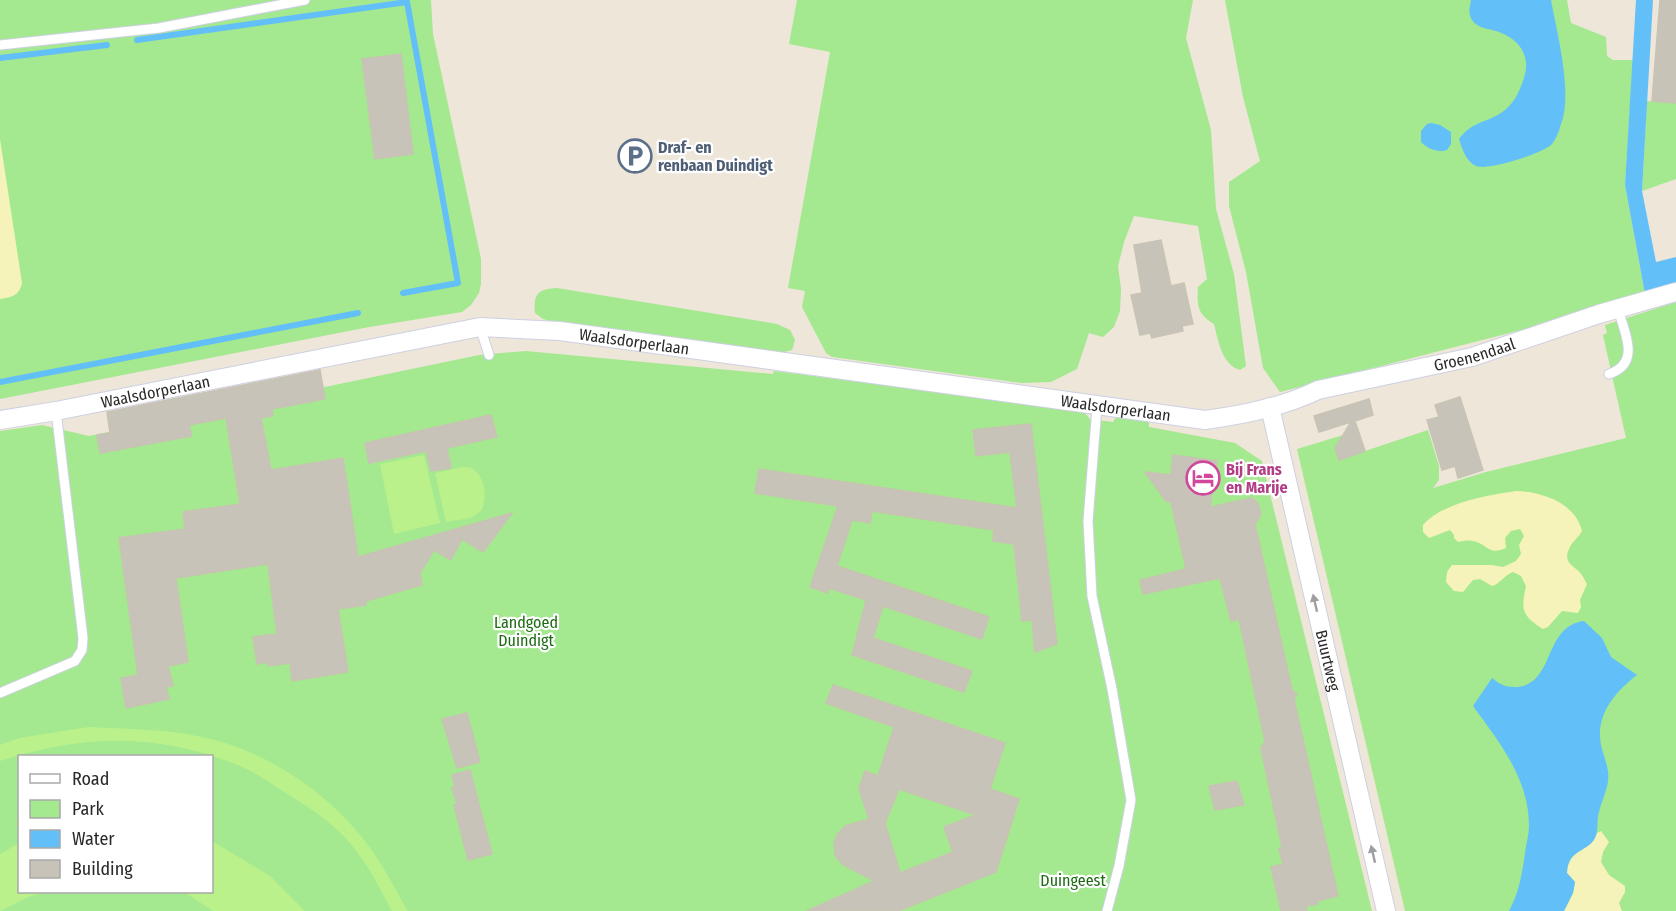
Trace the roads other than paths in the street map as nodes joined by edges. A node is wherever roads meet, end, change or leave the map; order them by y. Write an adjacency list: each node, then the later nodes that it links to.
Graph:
1 (305, 0): 2 (lane)
2 (0, 45)
3 (1676, 292): 4 (street, Groenendaal)
4 (1618, 309): 7 (lane); 9 (street, Groenendaal)
5 (480, 327): 6 (lane); 8 (street, Waalsdorperlaan); 10 (street, Waalsdorperlaan)
6 (489, 355)
7 (1609, 374)
8 (1097, 407): 9 (street, Waalsdorperlaan); 13 (lane)
9 (1270, 407): 14 (street, Buurtweg, one-way to 9)
10 (56, 411): 11 (street, Waalsdorperlaan); 12 (lane)
11 (0, 420)
12 (0, 693)
13 (1107, 911)
14 (1386, 911)

